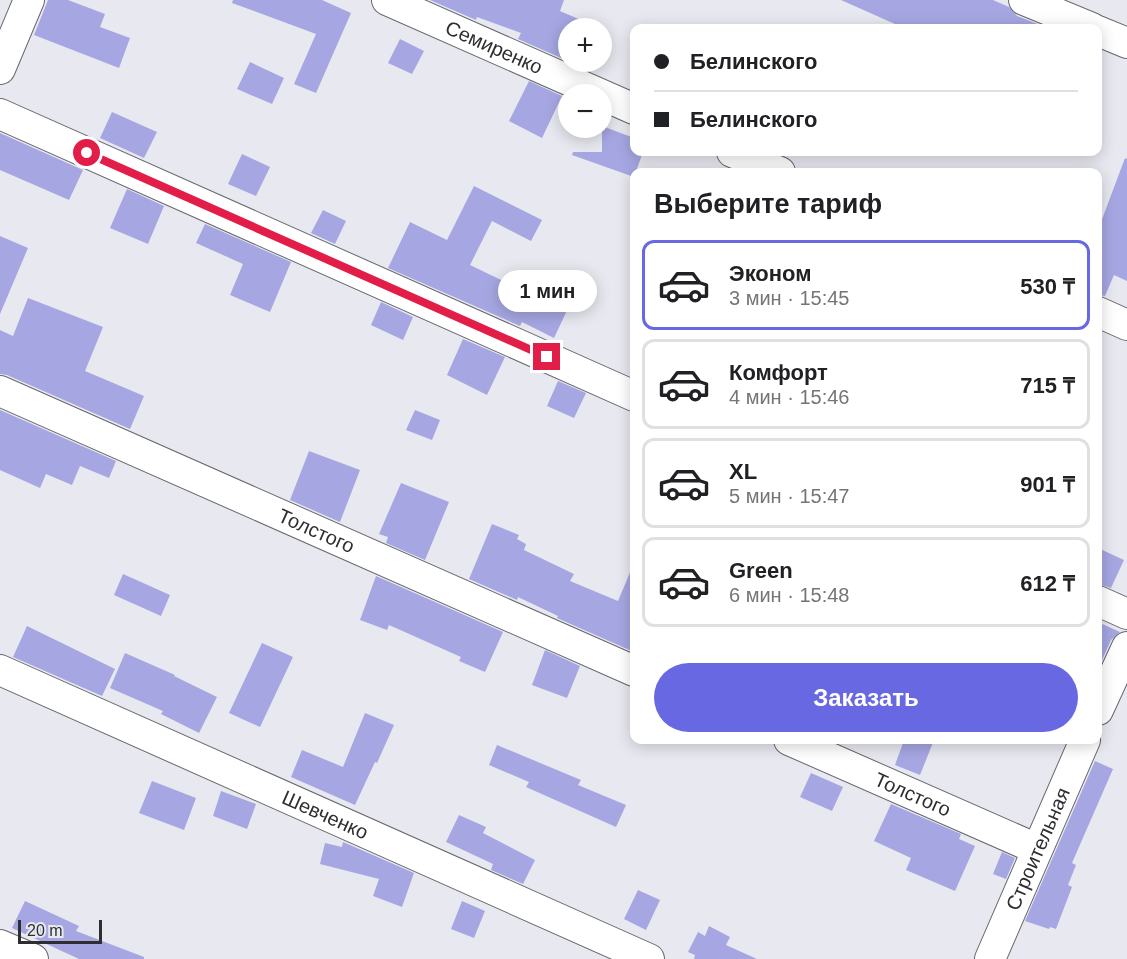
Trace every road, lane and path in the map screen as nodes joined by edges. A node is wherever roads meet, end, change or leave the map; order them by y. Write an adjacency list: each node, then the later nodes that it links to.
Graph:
1 (29, 0): 7 (street)
2 (387, 0): 8 (street, Семиренко)
3 (1024, 0): 4 (street)
4 (1082, 24)
5 (1102, 33): 6 (street)
6 (1127, 43)
7 (0, 69)
8 (630, 107)
9 (0, 114): 15 (street)
10 (742, 156): 11 (street)
11 (770, 168)
12 (1102, 314): 13 (street)
13 (1127, 325)
14 (0, 391): 19 (street, Толстого)
15 (630, 394)
16 (1102, 603): 17 (street)
17 (1127, 614)
18 (1127, 647): 21 (street)
19 (630, 669)
20 (0, 670): 27 (street, Шевченко)
21 (1102, 701)
22 (798, 744): 24 (street, Толстого)
23 (1082, 744): 24 (street, Строительная)
24 (1037, 849): 28 (street, Строительная)
25 (0, 945): 26 (street)
26 (33, 959)
27 (649, 959)
28 (990, 959)

